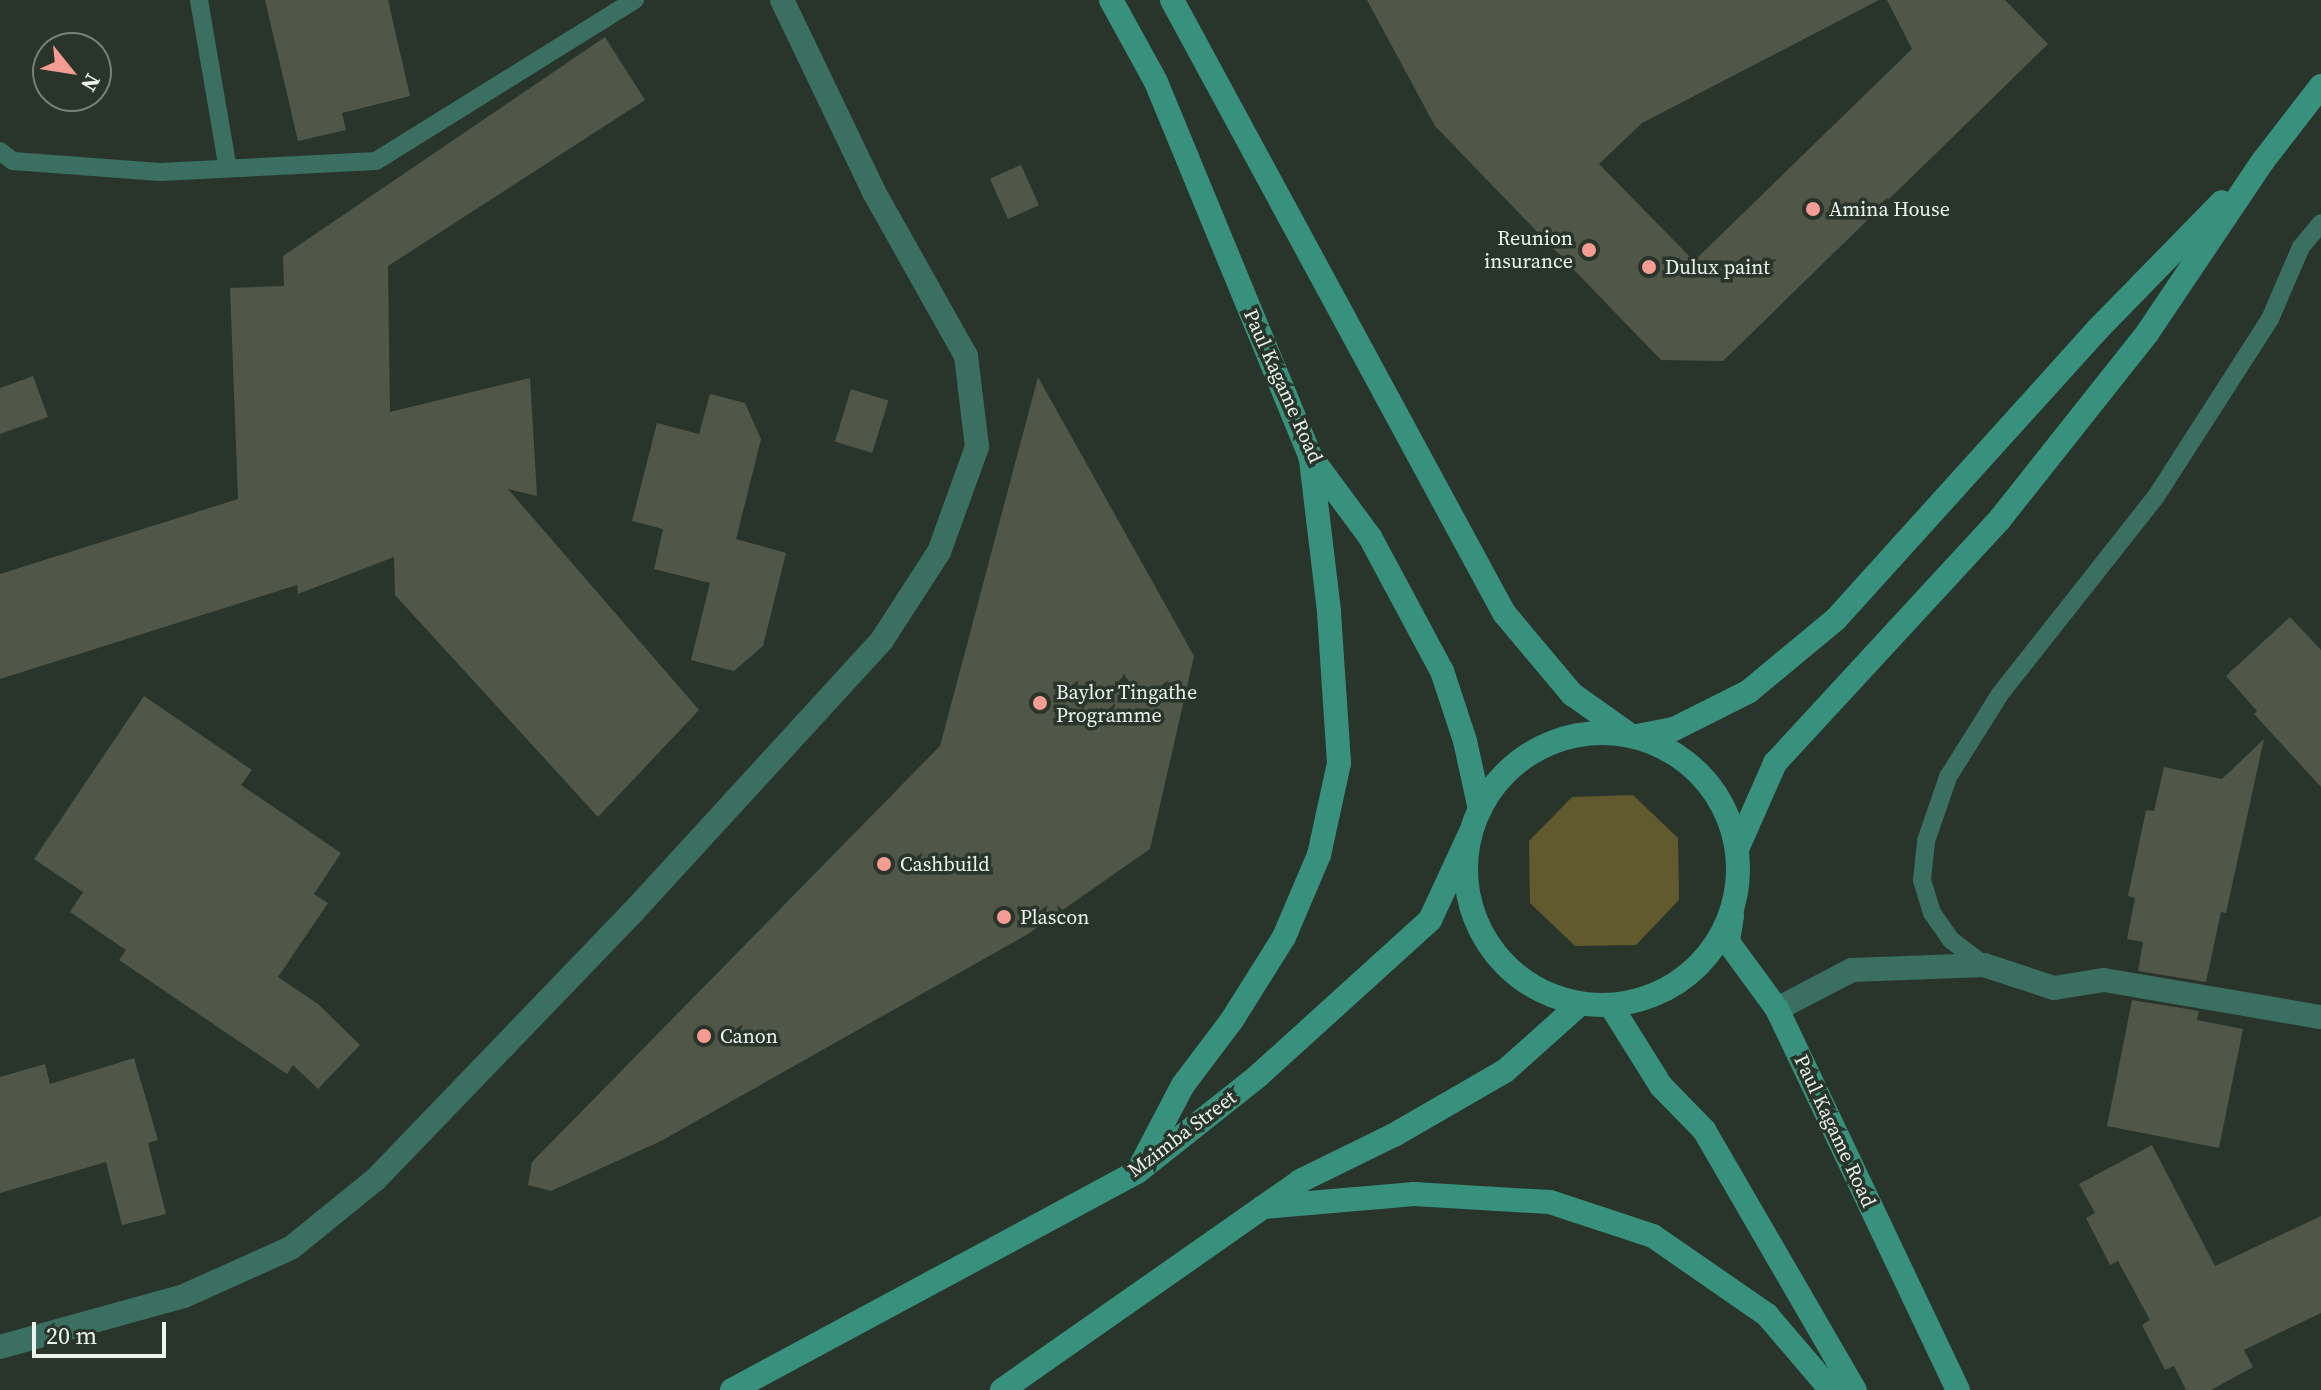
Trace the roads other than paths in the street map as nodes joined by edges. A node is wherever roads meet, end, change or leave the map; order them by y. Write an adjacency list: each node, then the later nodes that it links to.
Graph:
1 (199, 0): 9 (lane)
2 (635, 0): 9 (lane)
3 (782, 0): 24 (street)
4 (1111, 0): 11 (main road, Paul Kagame Road)
5 (1172, 0): 12 (main road)
6 (2321, 86): 8 (main road)
7 (0, 151): 9 (lane)
8 (2263, 161): 12 (main road); 15 (main road)
9 (228, 169)
10 (2321, 223): 17 (lane)
11 (1310, 456): 13 (main road, Paul Kagame Road); 22 (main road)
12 (1632, 734): 13 (main road); 15 (main road)
13 (1480, 809): 14 (main road)
14 (1470, 834): 18 (main road); 22 (main road, Mzimba Street)
15 (1738, 847): 16 (main road)
16 (1739, 875): 19 (main road); 20 (main road, Paul Kagame Road)
17 (1984, 965): 20 (street); 21 (street)
18 (1580, 1004): 19 (main road); 23 (main road)
19 (1611, 1006): 28 (main road)
20 (1777, 1009): 29 (main road, Paul Kagame Road)
21 (2321, 1017)
22 (1137, 1172): 25 (main road, Mzimba Street)
23 (1262, 1208): 26 (main road); 27 (main road)
24 (0, 1347)
25 (732, 1390)
26 (1002, 1390)
27 (1831, 1390)
28 (1855, 1390)
29 (1958, 1390)

